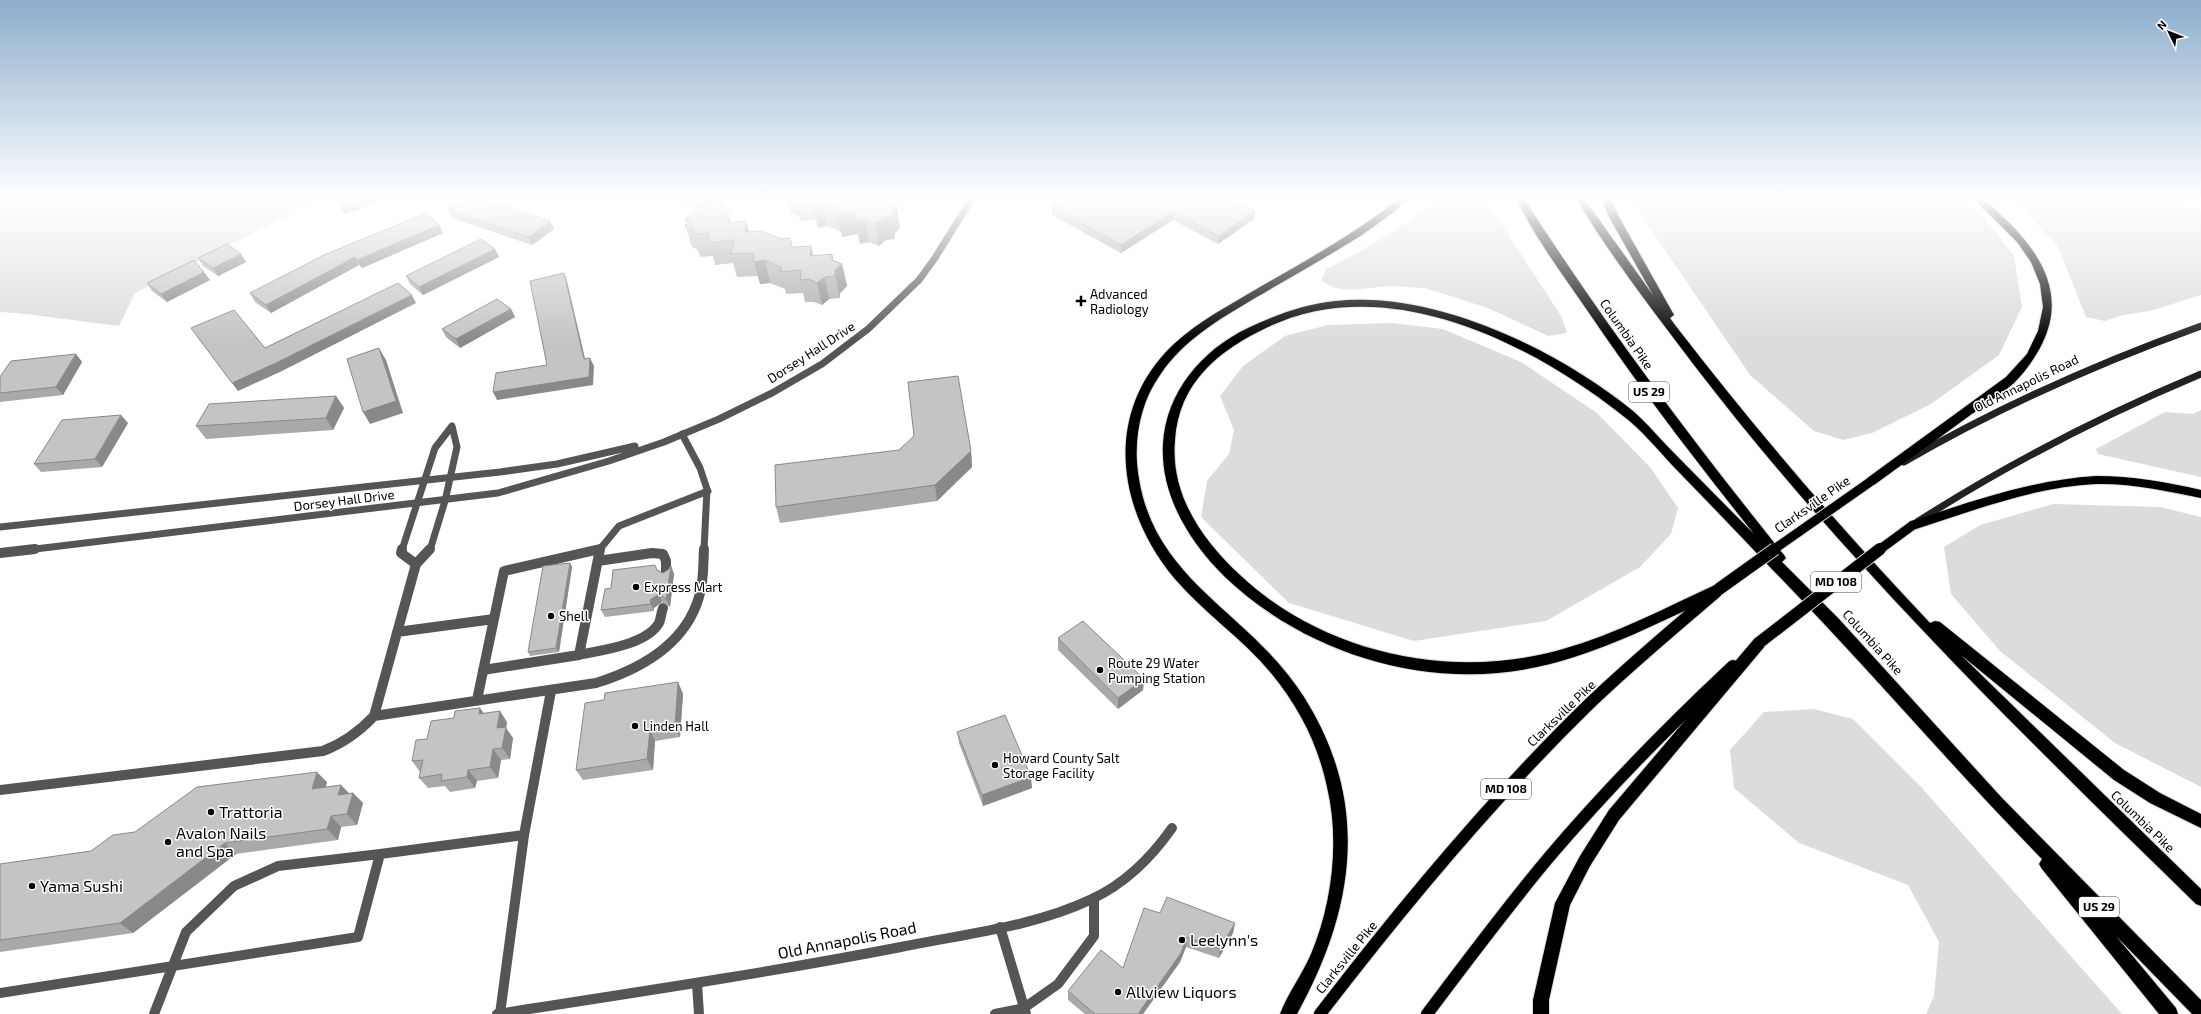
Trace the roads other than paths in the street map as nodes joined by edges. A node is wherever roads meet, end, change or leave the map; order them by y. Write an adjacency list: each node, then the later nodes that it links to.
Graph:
1 (942, 247): 10 (street, Dorsey Hall Drive)
2 (1333, 247): 55 (highway)
3 (1550, 247): 29 (highway, Columbia Pike / US 29)
4 (1613, 247): 8 (highway, Columbia Pike)
5 (1631, 247): 8 (highway)
6 (2026, 247): 13 (highway)
7 (2201, 326): 13 (main road, Old Annapolis Road / MD 108)
8 (1694, 358): 26 (highway, Columbia Pike)
9 (2201, 374): 18 (main road, MD 108)
10 (682, 434): 11 (street, Dorsey Hall Drive); 14 (street); 16 (street, Dorsey Hall Drive)
11 (450, 478): 12 (street, Dorsey Hall Drive); 12 (street); 16 (street)
12 (423, 480): 17 (street); 19 (street, Dorsey Hall Drive)
13 (1870, 482): 25 (main road, Clarksville Pike / MD 108, bridge)
14 (708, 491): 20 (street); 34 (street)
15 (2201, 494): 18 (highway)
16 (445, 500): 17 (street, Dorsey Hall Drive); 23 (street)
17 (417, 504): 21 (street, Dorsey Hall Drive); 23 (street)
18 (1913, 525): 31 (main road, MD 108, bridge)
19 (0, 527)
20 (600, 549): 22 (street); 28 (street)
21 (0, 553)
22 (598, 561): 24 (street); 32 (street)
23 (416, 564): 30 (street)
24 (666, 575)
25 (1719, 589): 29 (highway); 56 (main road, Clarksville Pike / MD 108)
26 (1896, 594): 39 (highway); 44 (highway, Columbia Pike)
27 (663, 608): 32 (street)
28 (494, 620): 30 (street); 33 (street)
29 (1839, 629): 38 (highway, Columbia Pike / US 29)
30 (397, 632): 36 (street)
31 (1760, 642): 57 (main road, MD 108); 58 (highway)
32 (580, 655): 33 (street)
33 (483, 670): 35 (street)
34 (550, 692): 35 (street); 41 (street)
35 (477, 700): 36 (street)
36 (374, 716): 37 (street)
37 (0, 790)
38 (1997, 803): 50 (highway, Columbia Pike / US 29); 59 (highway)
39 (2201, 821)
40 (1172, 828): 43 (street, Old Annapolis Road)
41 (524, 835): 42 (street); 52 (street)
42 (380, 854): 46 (street); 46 (street)
43 (1094, 898): 45 (street, Old Annapolis Road); 49 (street)
44 (2201, 899)
45 (1000, 927): 47 (street, Old Annapolis Road); 49 (street)
46 (172, 965): 48 (street); 51 (street)
47 (698, 984): 52 (street, Old Annapolis Road); 53 (street)
48 (0, 993)
49 (1025, 1011): 54 (street)
50 (2201, 1012)
51 (154, 1014)
52 (499, 1014)
53 (699, 1014)
54 (995, 1014)
55 (1288, 1014)
56 (1320, 1014)
57 (1427, 1014)
58 (1541, 1014)
59 (2170, 1014)

